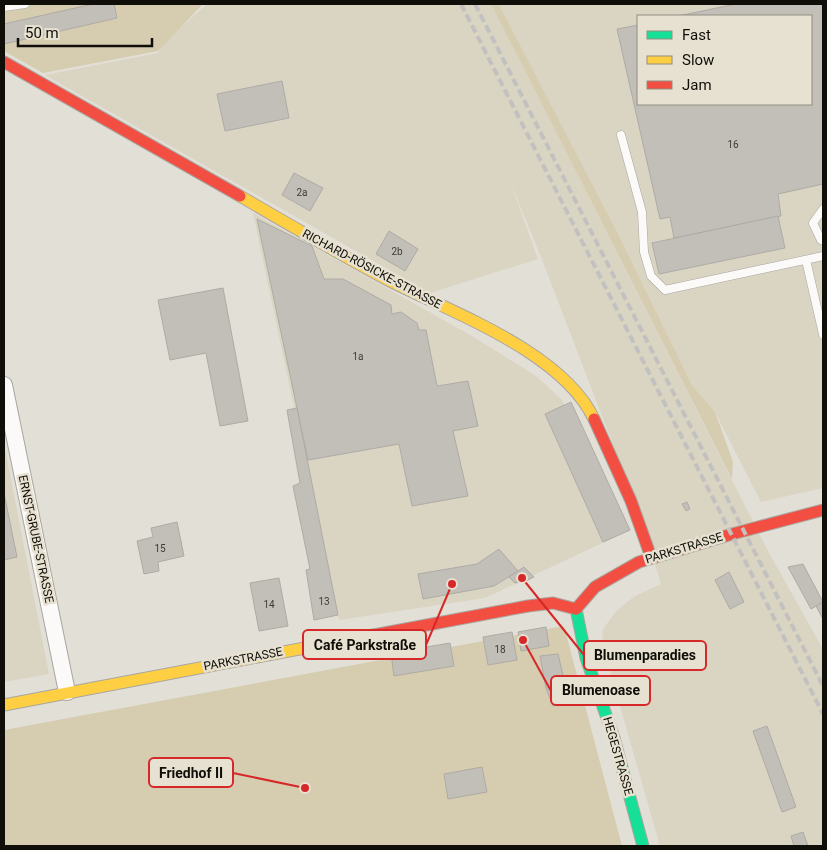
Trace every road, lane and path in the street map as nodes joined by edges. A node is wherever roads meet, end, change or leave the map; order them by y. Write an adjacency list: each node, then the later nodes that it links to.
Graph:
1 (25, 4): 2 (lane)
2 (4, 7)
3 (4, 62): 12 (street, RICHARD-RÖSICKE-STRASSE)
4 (621, 135): 8 (lane)
5 (823, 209): 6 (lane)
6 (823, 240)
7 (823, 256): 8 (lane)
8 (806, 260): 9 (lane)
9 (823, 334)
10 (4, 385): 14 (street, ERNST-GRUBE-STRASSE)
11 (821, 512): 12 (street, PARKSTRASSE)
12 (651, 557): 13 (street, PARKSTRASSE)
13 (576, 609): 14 (street, PARKSTRASSE); 16 (street, HEGESTRASSE)
14 (68, 692): 15 (street, PARKSTRASSE)
15 (4, 704)
16 (643, 846)

